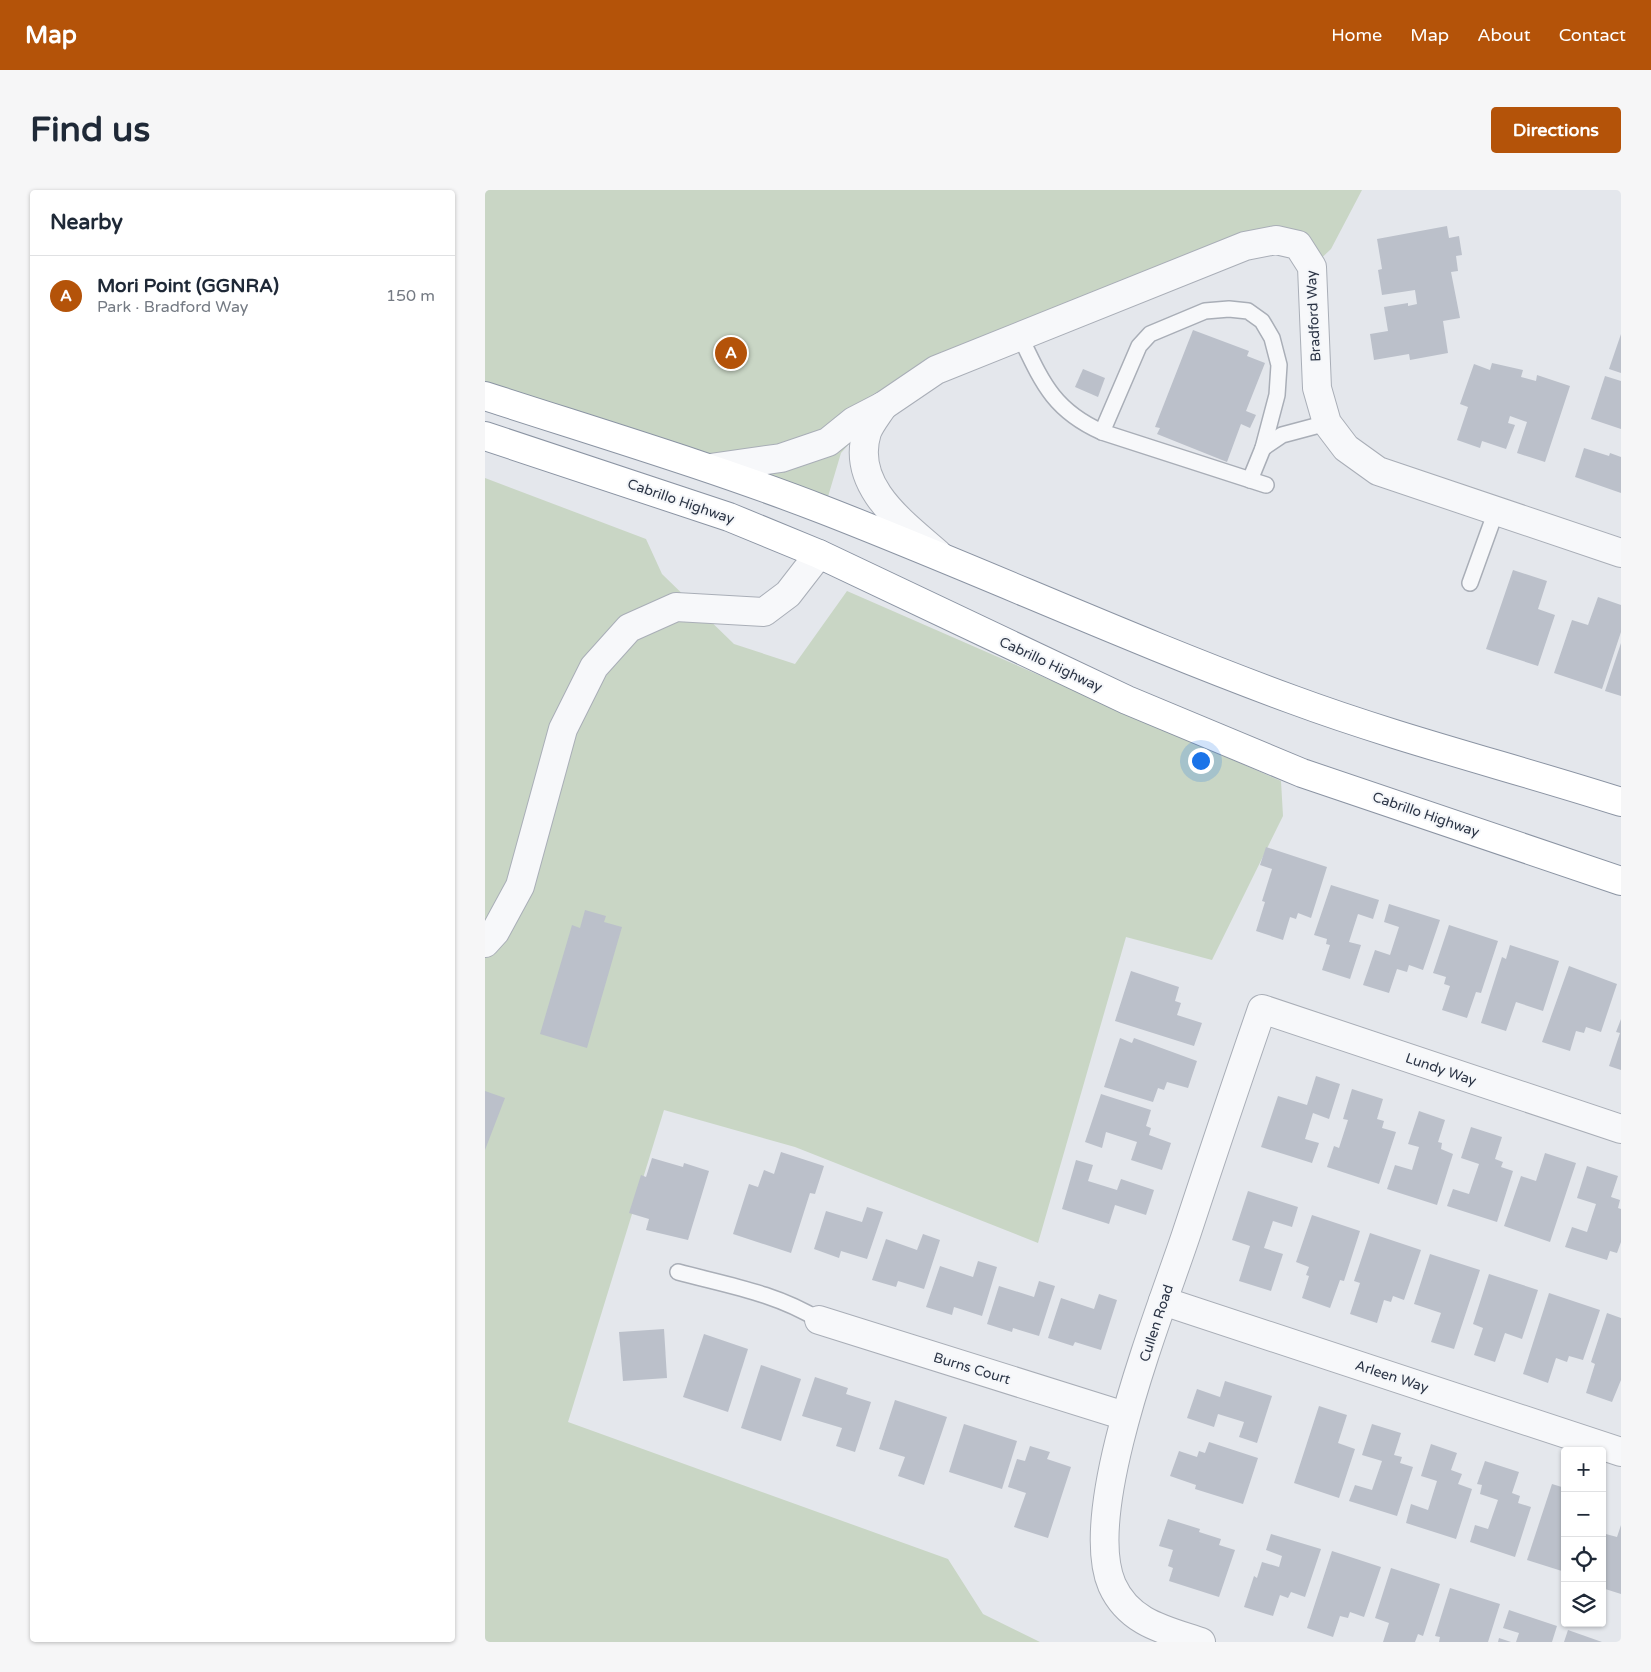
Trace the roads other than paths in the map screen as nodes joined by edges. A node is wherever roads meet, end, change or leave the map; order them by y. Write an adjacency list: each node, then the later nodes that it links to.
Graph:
1 (1019, 336): 3 (street, Bradford Way); 4 (street, Bradford Way); 5 (lane)
2 (485, 396): 8 (highway)
3 (883, 406): 8 (street, Bradford Way); 14 (street, Bradford Way)
4 (1327, 423): 7 (lane); 11 (street, Bradford Way)
5 (1102, 432): 7 (lane); 9 (lane)
6 (485, 436): 13 (highway, Cabrillo Highway)
7 (1263, 448): 9 (lane)
8 (710, 468): 14 (highway)
9 (1250, 480): 10 (lane)
10 (1266, 485)
11 (1496, 511): 12 (street, Bradford Way); 15 (lane)
12 (1621, 553)
13 (819, 554): 17 (highway, Cabrillo Highway); 18 (street)
14 (939, 555): 16 (highway)
15 (1470, 583)
16 (1621, 802)
17 (1621, 882)
18 (485, 943)
19 (1262, 1009): 20 (street, Lundy Way); 22 (street, Cullen Road)
20 (1621, 1129)
21 (678, 1272): 23 (lane)
22 (1163, 1301): 24 (street, Cullen Road); 25 (street, Arleen Way)
23 (819, 1320): 24 (street, Burns Court)
24 (1125, 1416): 26 (street, Cullen Road)
25 (1621, 1452)
26 (1201, 1642)

